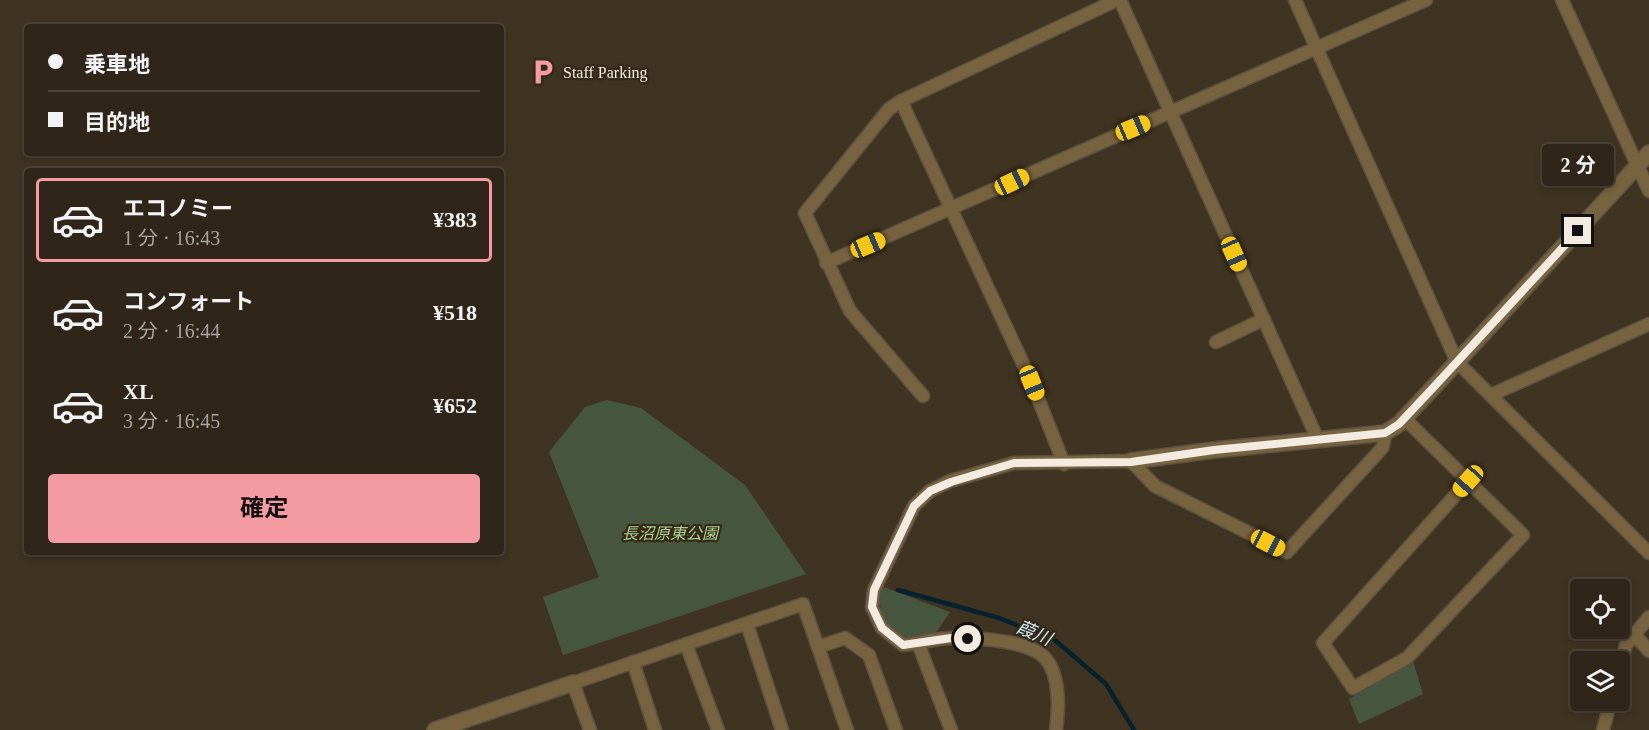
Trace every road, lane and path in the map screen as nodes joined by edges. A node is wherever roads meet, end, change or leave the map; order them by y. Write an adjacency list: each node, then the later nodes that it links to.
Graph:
1 (1118, 0): 6 (street); 7 (street)
2 (1295, 0): 5 (street)
3 (1426, 0): 5 (street)
4 (1562, 0): 9 (street)
5 (1317, 48): 7 (street); 16 (street)
6 (901, 101): 11 (street); 12 (street)
7 (1172, 112): 11 (street); 13 (street)
8 (1649, 153): 9 (street)
9 (1638, 165): 10 (street); 16 (street)
10 (1649, 191)
11 (950, 210): 12 (street); 23 (street)
12 (826, 263): 18 (street)
13 (1264, 320): 15 (street); 21 (street)
14 (1649, 324): 17 (street)
15 (1216, 342)
16 (1457, 362): 17 (street); 19 (street)
17 (1491, 395): 25 (street)
18 (923, 396)
19 (1404, 418): 20 (street); 24 (street)
20 (1385, 433): 21 (street); 22 (street)
21 (1318, 440): 22 (street)
22 (1131, 462): 23 (street)
23 (1065, 464): 29 (street)
24 (1468, 481): 24 (street)
25 (1649, 553)
26 (1649, 617): 28 (street)
27 (747, 624): 30 (street); 31 (street); 41 (street)
28 (1634, 634): 32 (street); 33 (street)
29 (918, 643): 44 (street); 45 (street)
30 (686, 644): 34 (street); 40 (street)
31 (818, 647): 42 (street); 43 (street)
32 (1624, 651)
33 (1649, 651)
34 (633, 662): 35 (street); 39 (street)
35 (573, 682): 37 (street); 38 (street)
36 (1608, 711): 46 (street)
37 (435, 730)
38 (590, 730)
39 (655, 730)
40 (718, 730)
41 (782, 730)
42 (847, 730)
43 (896, 730)
44 (951, 730)
45 (1056, 730)
46 (1603, 730)

